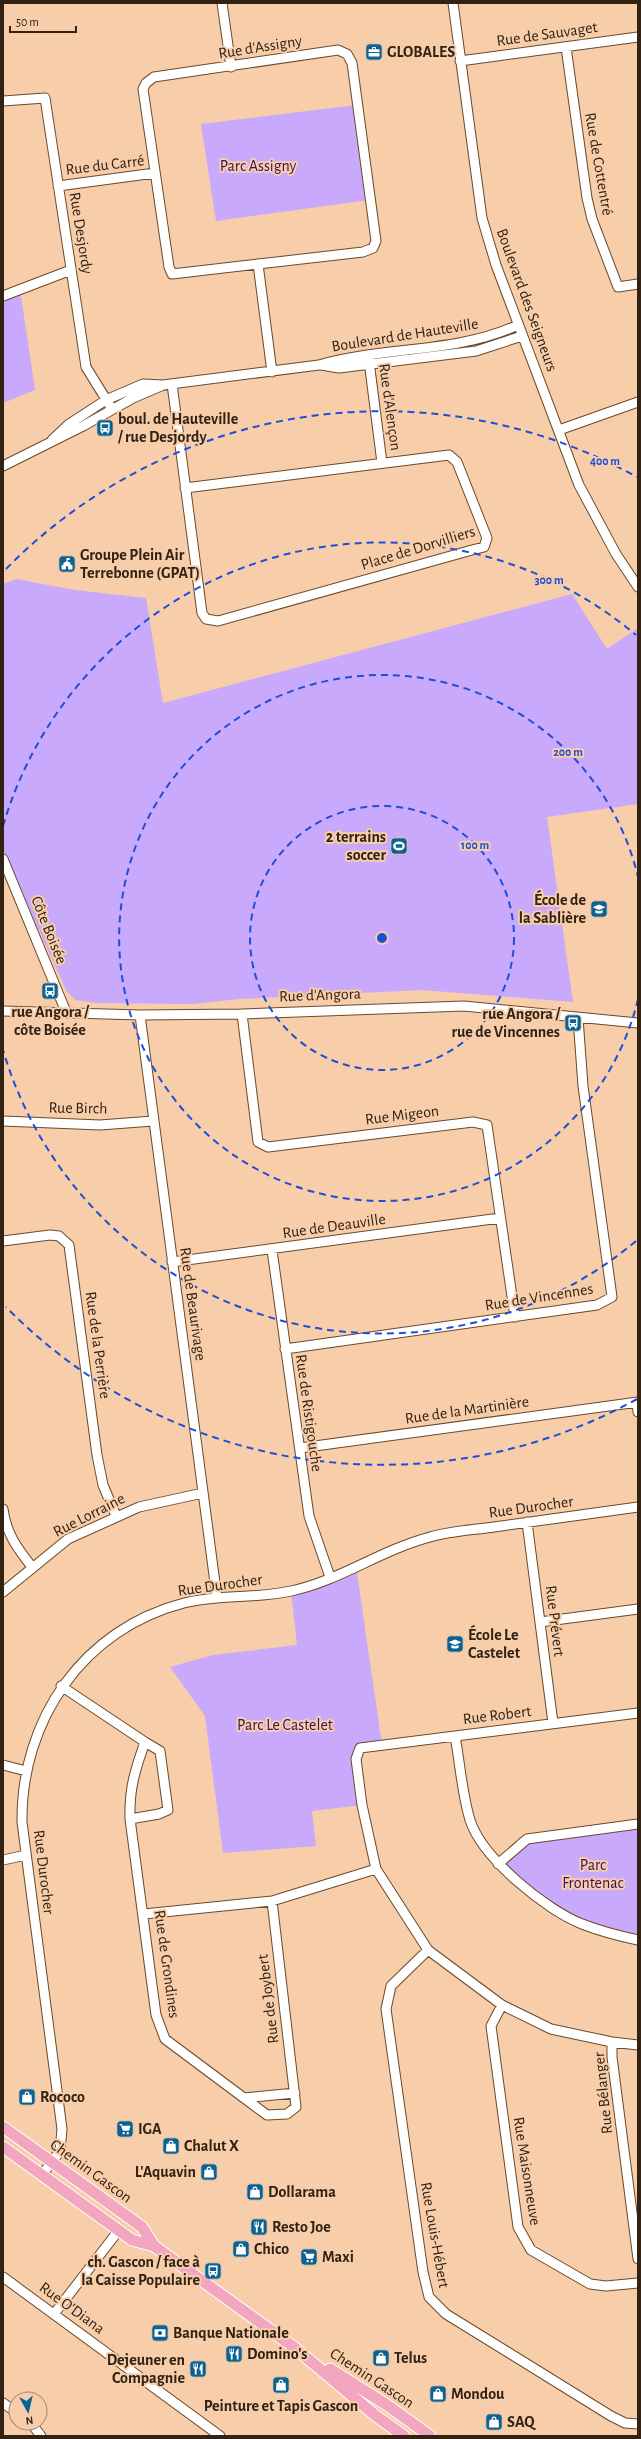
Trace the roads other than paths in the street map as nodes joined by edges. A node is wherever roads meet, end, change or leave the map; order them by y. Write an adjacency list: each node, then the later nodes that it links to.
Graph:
1 (222, 3): 6 (street)
2 (453, 3): 5 (street, Boulevard des Seigneurs)
3 (638, 37): 4 (street, Rue de Sauvaget)
4 (566, 47): 5 (street, Rue de Sauvaget); 12 (street, Rue de Cottentré)
5 (460, 61): 14 (street, Boulevard des Seigneurs)
6 (231, 67): 8 (street, Rue d'Assigny); 10 (street, Rue d'Assigny)
7 (3, 102): 9 (street, Rue Desjordy)
8 (155, 173): 9 (street, Rue du Carré); 10 (street, Rue d'Assigny)
9 (58, 186): 11 (street, Rue Desjordy)
10 (258, 264): 19 (street)
11 (71, 270): 13 (street); 21 (street, Rue Desjordy)
12 (638, 284)
13 (3, 296)
14 (518, 325): 15 (street, Boulevard des Seigneurs); 16 (street, Boulevard de Hauteville)
15 (522, 336): 18 (street, Boulevard de Hauteville); 24 (street, Boulevard des Seigneurs)
16 (368, 356): 17 (street, Boulevard de Hauteville); 18 (street, Rue d'Alençon)
17 (319, 365): 18 (street, Boulevard de Hauteville); 19 (street, Boulevard de Hauteville)
18 (369, 366): 26 (street, Rue d'Alençon)
19 (272, 372): 20 (street, Boulevard de Hauteville)
20 (167, 385): 21 (street, Boulevard de Hauteville); 23 (street, Boulevard de Hauteville); 28 (street, Place de Dorvilliers)
21 (106, 400): 23 (street, Rue Desjordy); 25 (street, Boulevard de Hauteville)
22 (638, 402): 24 (street)
23 (112, 409): 25 (street, Boulevard de Hauteville)
24 (559, 430): 29 (street, Boulevard des Seigneurs)
25 (52, 440): 27 (street, Boulevard de Hauteville)
26 (382, 463): 28 (street, Place de Dorvilliers); 28 (street, Place de Dorvilliers)
27 (3, 466)
28 (185, 488)
29 (638, 587)
30 (3, 859): 32 (street, Côte Boisée)
31 (3, 1011): 32 (street, Rue d'Angora)
32 (66, 1012): 34 (street, Rue d'Angora)
33 (242, 1014): 34 (street, Rue d'Angora); 35 (street, Rue d'Angora); 39 (street, Rue Migeon)
34 (140, 1015): 38 (street, Rue de Beaurivage)
35 (578, 1018): 36 (street, Rue d'Angora); 43 (street, Rue de Vincennes)
36 (638, 1023)
37 (3, 1121): 38 (street, Rue Birch)
38 (153, 1121): 42 (street, Rue de Beaurivage)
39 (500, 1218): 41 (street, Rue de Deauville); 43 (street, Rue Migeon)
40 (3, 1241): 51 (street, Rue de la Perrière)
41 (272, 1250): 42 (street, Rue de Deauville); 44 (street, Rue de Ristigouche)
42 (172, 1262): 48 (street, Rue de Beaurivage)
43 (515, 1317): 44 (street, Rue de Vincennes)
44 (285, 1349): 47 (street, Rue de Ristigouche)
45 (637, 1402): 46 (street); 47 (street, Rue de la Martinière)
46 (638, 1412)
47 (300, 1448): 54 (street, Rue de Ristigouche)
48 (203, 1493): 51 (street, Rue Lorraine); 56 (street, Rue de Beaurivage)
49 (638, 1507): 52 (street, Rue Durocher)
50 (3, 1508): 53 (street)
51 (116, 1516): 53 (street, Rue Lorraine)
52 (527, 1522): 54 (street, Rue Durocher); 58 (street, Rue Prévert)
53 (32, 1567): 55 (street, Rue Lorraine)
54 (330, 1577): 56 (street, Rue Durocher)
55 (3, 1592)
56 (217, 1598): 59 (street, Rue Durocher)
57 (638, 1609): 58 (street)
58 (540, 1622): 61 (street, Rue Prévert)
59 (61, 1686): 63 (street); 65 (street, Rue Durocher)
60 (638, 1713): 61 (street, Rue Robert)
61 (553, 1723): 62 (street, Rue Robert)
62 (455, 1736): 70 (street); 71 (street, Rue Robert)
63 (146, 1742): 66 (street, Rue de Grondines); 66 (street)
64 (3, 1765): 65 (street)
65 (26, 1770): 68 (street, Rue Durocher)
66 (130, 1819): 73 (street, Rue de Grondines)
67 (638, 1824): 70 (street)
68 (26, 1855): 69 (street); 83 (street, Rue Durocher)
69 (3, 1860)
70 (498, 1864): 74 (street)
71 (376, 1869): 72 (street); 75 (street)
72 (272, 1901): 73 (street); 79 (street, Rue de Joybert)
73 (144, 1914): 80 (street, Rue de Grondines)
74 (638, 1940)
75 (428, 1950): 76 (street); 92 (street, Rue Louis-Hébert)
76 (502, 2005): 77 (street); 89 (street, Rue Maisonneuve)
77 (612, 2042): 78 (street); 87 (street, Rue Bélanger)
78 (638, 2045)
79 (295, 2093): 80 (street); 80 (street, Rue de Grondines)
80 (244, 2098)
81 (3, 2127): 83 (main road, Chemin Gascon)
82 (3, 2147): 84 (main road, Chemin Gascon)
83 (52, 2163): 84 (street, Rue Durocher); 86 (main road, Chemin Gascon)
84 (42, 2175): 85 (main road, Chemin Gascon)
85 (119, 2230): 86 (main road, Chemin Gascon); 90 (street)
86 (154, 2246): 91 (main road, Chemin Gascon)
87 (638, 2259)
88 (3, 2277): 90 (street, Rue O'Diana)
89 (638, 2283)
90 (54, 2314): 93 (street, Rue O'Diana)
91 (295, 2348): 94 (main road, Chemin Gascon); 95 (main road, Chemin Gascon)
92 (638, 2424)
93 (220, 2436)
94 (404, 2436)
95 (430, 2436)

